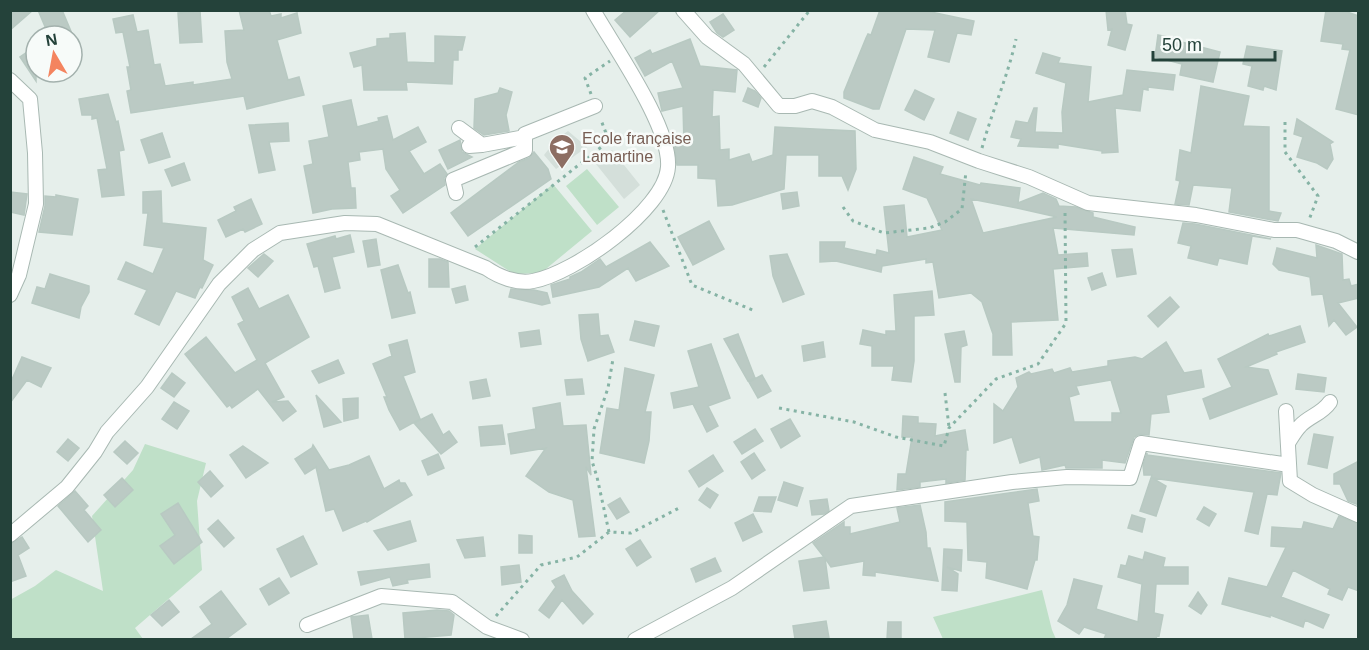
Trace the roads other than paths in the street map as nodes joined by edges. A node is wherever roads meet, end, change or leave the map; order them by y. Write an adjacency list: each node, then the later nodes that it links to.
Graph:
1 (594, 10): 15 (street)
2 (683, 10): 8 (street)
3 (10, 80): 9 (street)
4 (595, 106): 6 (street)
5 (459, 128): 6 (street)
6 (525, 136): 7 (street)
7 (456, 193)
8 (1359, 252)
9 (10, 295)
10 (1330, 402): 12 (street)
11 (1286, 411): 12 (street)
12 (1288, 443): 13 (street)
13 (1289, 465): 14 (street); 18 (street)
14 (1359, 515)
15 (10, 535)
16 (307, 625): 17 (street)
17 (519, 639)
18 (635, 639)

